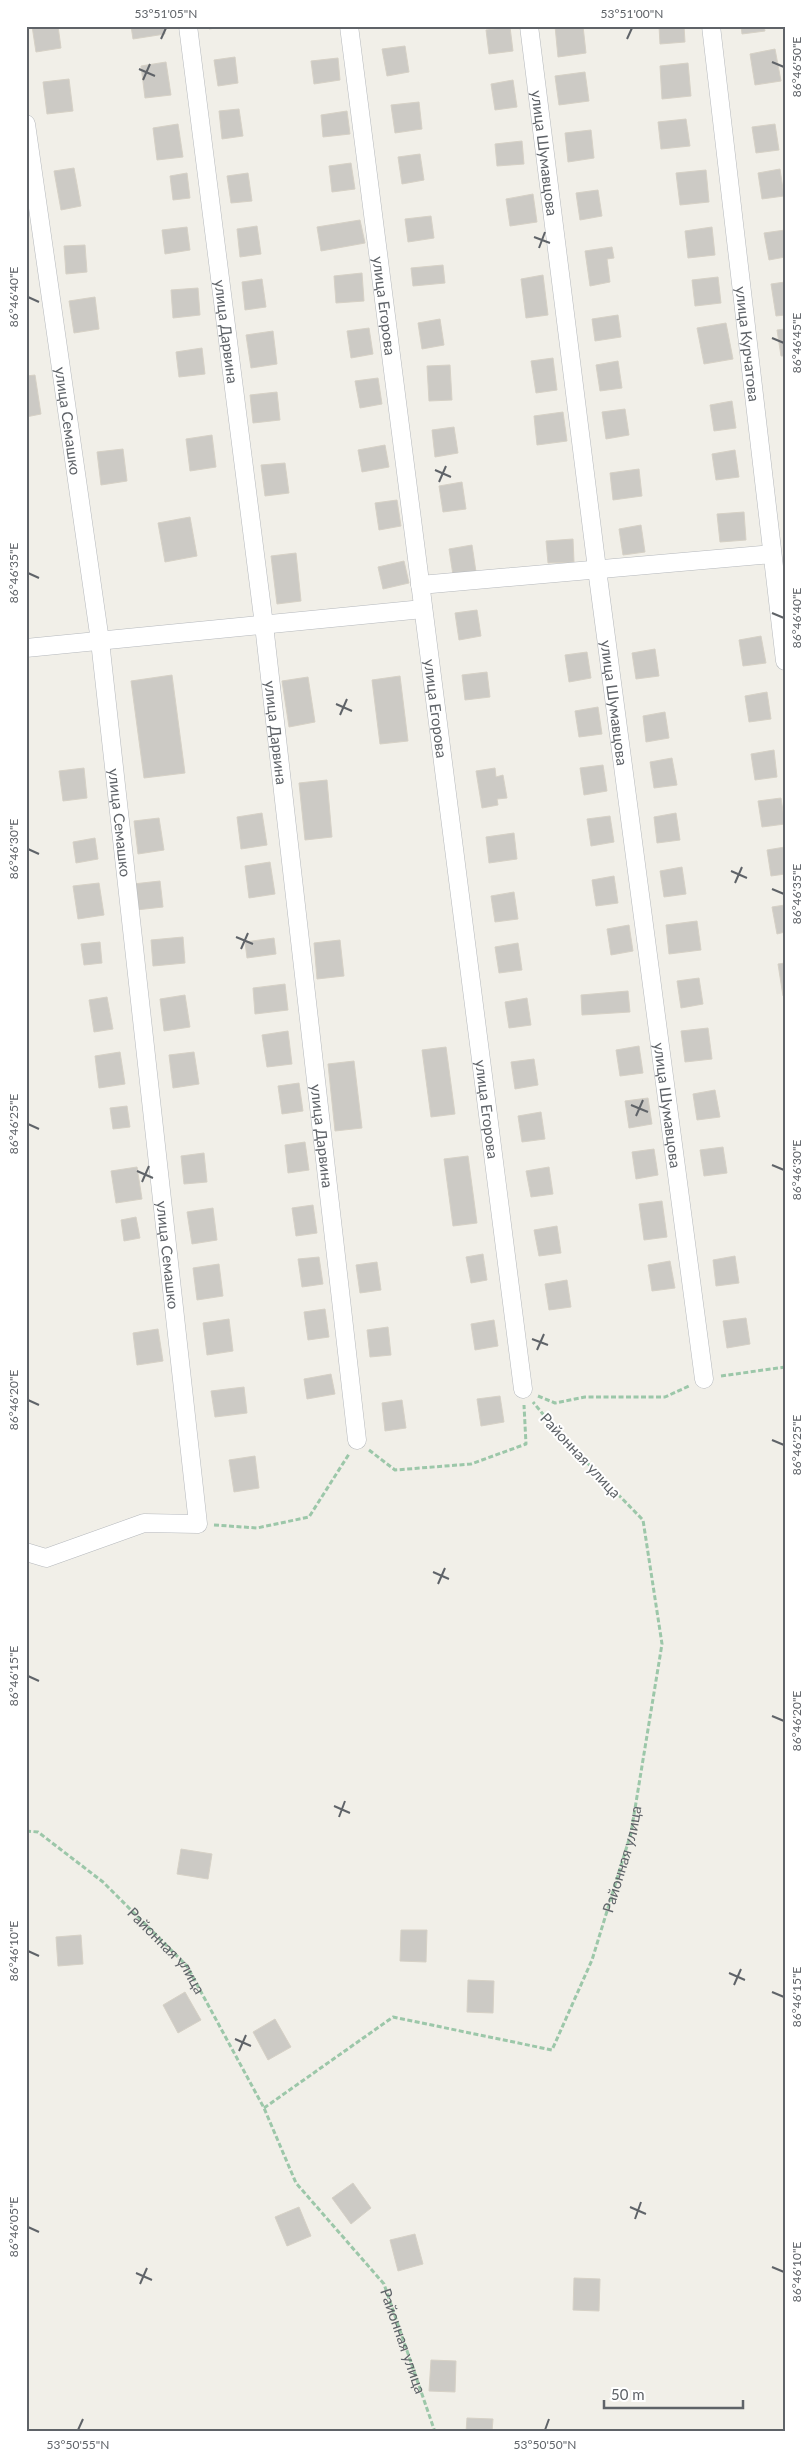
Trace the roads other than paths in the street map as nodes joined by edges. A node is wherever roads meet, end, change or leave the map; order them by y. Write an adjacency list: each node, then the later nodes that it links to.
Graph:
1 (188, 26): 10 (street, улица Дарвина)
2 (349, 26): 8 (street, улица Егорова)
3 (529, 26): 7 (street, улица Шумавцова)
4 (712, 26): 6 (street, улица Курчатова)
5 (26, 124): 11 (street, улица Семашко)
6 (772, 554): 7 (street); 13 (street, улица Курчатова)
7 (597, 569): 8 (street); 15 (street, улица Шумавцова)
8 (420, 585): 9 (street, улица Егорова)
9 (423, 609): 10 (street); 16 (street, улица Егорова)
10 (264, 625): 11 (street); 17 (street, улица Дарвина)
11 (100, 641): 12 (street); 18 (street, улица Семашко)
12 (26, 648)
13 (784, 655): 14 (street, улица Курчатова)
14 (785, 661)
15 (704, 1379)
16 (523, 1390)
17 (357, 1440)
18 (26, 1552)

